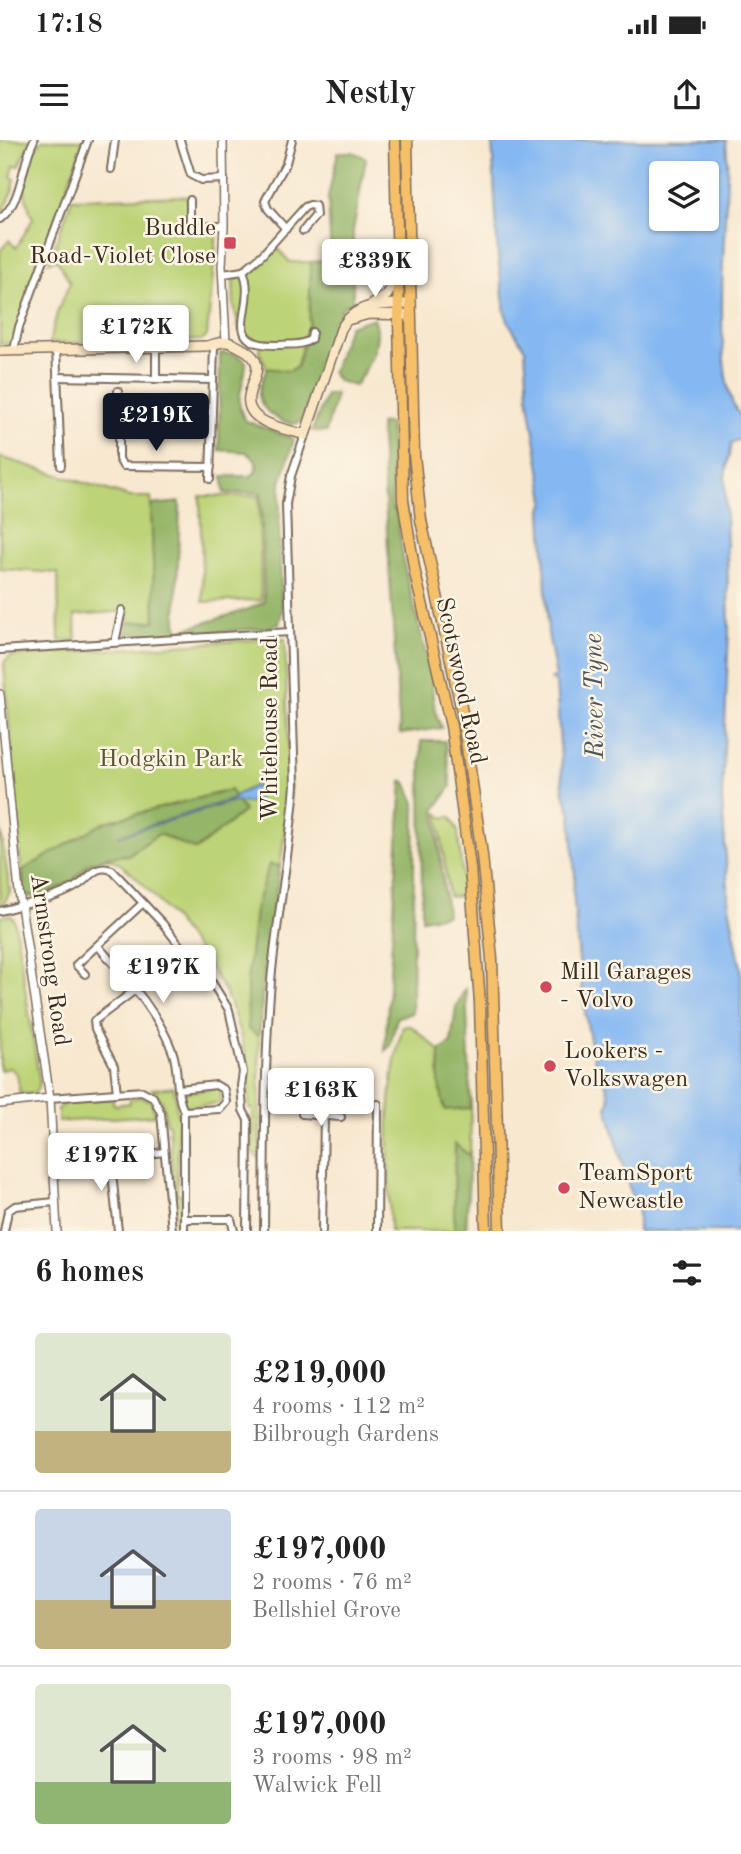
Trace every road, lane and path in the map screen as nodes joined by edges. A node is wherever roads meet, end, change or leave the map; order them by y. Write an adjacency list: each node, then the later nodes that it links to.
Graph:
1 (34, 140): 12 (street)
2 (88, 140): 30 (street)
3 (115, 140): 9 (street)
4 (180, 140): 10 (street)
5 (223, 140): 10 (street)
6 (292, 140): 14 (street)
7 (395, 140): 16 (main road, Scotswood Road)
8 (407, 140): 20 (main road, Scotswood Road)
9 (111, 169)
10 (224, 179): 13 (street)
11 (190, 200): 13 (street)
12 (0, 219)
13 (224, 226): 18 (street)
14 (286, 229): 15 (street); 17 (street)
15 (303, 230)
16 (399, 268): 19 (main road, Scotswood Road); 21 (main road)
17 (243, 271): 18 (street); 25 (street)
18 (223, 274): 26 (street)
19 (399, 304): 20 (main road); 21 (main road); 22 (main road, Scotswood Road)
20 (411, 304): 23 (main road, Scotswood Road)
21 (372, 305): 24 (main road)
22 (400, 315): 23 (main road); 24 (main road); 78 (main road, Scotswood Road)
23 (411, 315): 79 (main road, Scotswood Road)
24 (346, 321): 38 (main road, Whitehouse Road)
25 (312, 332)
26 (226, 342): 27 (main road); 38 (main road)
27 (214, 345): 28 (main road); 34 (street)
28 (156, 348): 29 (main road); 33 (street)
29 (56, 349): 30 (main road); 32 (street)
30 (14, 350): 31 (main road)
31 (0, 351)
32 (57, 377): 33 (street); 39 (street)
33 (156, 379): 34 (street)
34 (213, 380): 37 (street)
35 (118, 391): 36 (street)
36 (119, 412): 37 (street); 40 (street)
37 (212, 412): 40 (street)
38 (304, 435): 43 (street, Whitehouse Road)
39 (61, 466)
40 (211, 467): 41 (street)
41 (210, 479)
42 (122, 610): 44 (street)
43 (290, 632): 44 (street); 75 (street, Whitehouse Road)
44 (115, 642): 45 (street)
45 (0, 650)
46 (0, 694): 47 (street, Armstrong Road)
47 (4, 793): 49 (street, Armstrong Road)
48 (143, 902): 49 (street); 51 (street); 74 (street)
49 (20, 905): 50 (street); 56 (street, Armstrong Road)
50 (0, 911)
51 (98, 946): 52 (street); 53 (street)
52 (85, 974)
53 (135, 990): 54 (street); 55 (street)
54 (179, 1089): 59 (street); 59 (street)
55 (117, 1093): 56 (street); 64 (street)
56 (50, 1098): 57 (street); 66 (street, Armstrong Road)
57 (0, 1104)
58 (378, 1104): 77 (street)
59 (184, 1111): 67 (street)
60 (302, 1114): 61 (street)
61 (324, 1115): 62 (street); 76 (street)
62 (341, 1117)
63 (110, 1153): 64 (street); 65 (street); 70 (street)
64 (164, 1153): 71 (street)
65 (82, 1155)
66 (55, 1202): 68 (street); 69 (street, Armstrong Road)
67 (184, 1219): 72 (street); 73 (street)
68 (4, 1231)
69 (57, 1231)
70 (118, 1231)
71 (172, 1231)
72 (184, 1231)
73 (234, 1231)
74 (247, 1231)
75 (264, 1231)
76 (323, 1231)
77 (377, 1231)
78 (486, 1231)
79 (500, 1231)

